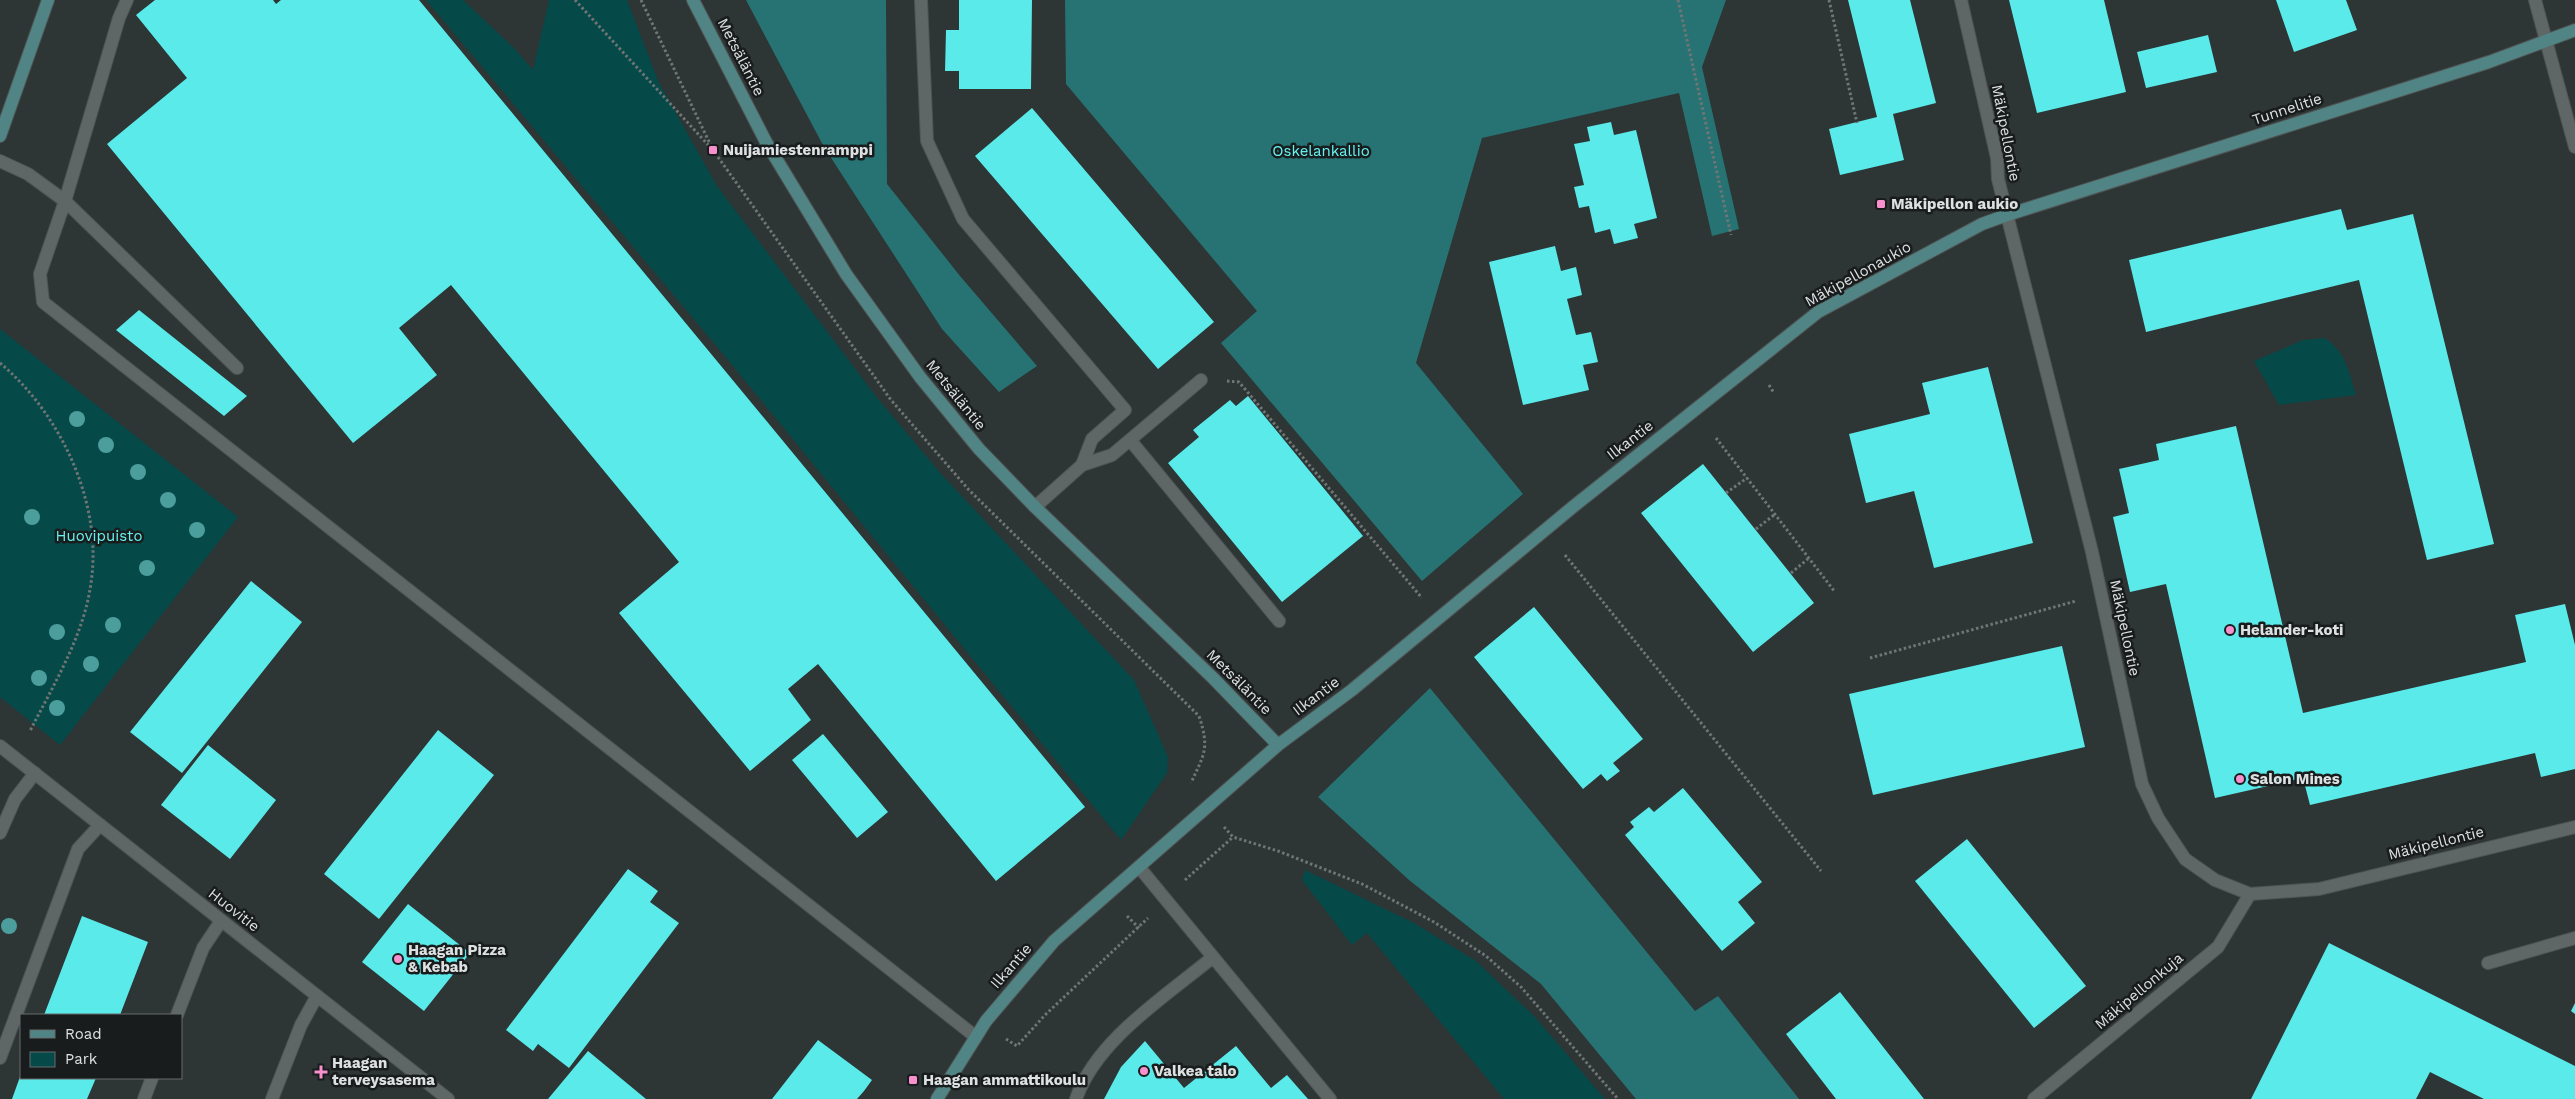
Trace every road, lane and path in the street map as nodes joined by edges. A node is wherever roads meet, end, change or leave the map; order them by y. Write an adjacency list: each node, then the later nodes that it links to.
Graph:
1 (48, 0): 13 (street)
2 (127, 0): 17 (street)
3 (575, 0): 15 (path)
4 (693, 0): 29 (street, Metsäläntie)
5 (921, 0): 26 (street)
6 (1678, 0): 19 (path)
7 (1829, 0): 12 (path)
8 (1961, 0): 18 (street, Mäkipellontie)
9 (2535, 0): 11 (street)
10 (2575, 30): 11 (street, Tunnelitie)
11 (2547, 40): 14 (street); 18 (street, Tunnelitie)
12 (1857, 123)
13 (0, 136)
14 (2575, 148)
15 (713, 150)
16 (0, 161): 17 (street)
17 (65, 201): 21 (street); 59 (street)
18 (2007, 215): 22 (street, Mäkipellonaukio); 36 (street, Mäkipellontie)
19 (1731, 235)
20 (0, 362): 40 (path)
21 (236, 368)
22 (1735, 379): 38 (street, Ilkantie)
23 (1201, 380): 25 (street); 38 (path)
24 (1716, 438): 27 (path)
25 (1130, 440): 26 (street); 37 (street)
26 (1082, 465): 29 (street)
27 (1746, 478): 28 (path); 30 (path)
28 (1726, 493)
29 (1034, 507): 41 (street, Metsäläntie)
30 (1774, 515): 31 (path); 33 (path)
31 (1756, 529)
32 (1565, 555): 48 (path)
33 (1809, 558): 34 (path); 35 (path)
34 (1791, 573)
35 (1835, 592)
36 (2101, 594): 39 (path); 49 (street, Mäkipellontie)
37 (1279, 621)
38 (1433, 622): 41 (street, Ilkantie)
39 (1870, 658)
40 (30, 731)
41 (1278, 745): 47 (street, Ilkantie)
42 (0, 746): 43 (street, Huovitie)
43 (35, 774): 44 (street, Huovitie); 46 (street)
44 (100, 825): 52 (street, Huovitie); 61 (street)
45 (2575, 827): 49 (street, Mäkipellontie)
46 (0, 833)
47 (1139, 866): 50 (street); 59 (street, Ilkantie)
48 (1821, 871)
49 (2250, 894): 70 (street, Mäkipellonkuja)
50 (1165, 898): 53 (path); 55 (street); 69 (path)
51 (1127, 916): 53 (path)
52 (221, 921): 57 (street, Huovitie); 58 (street)
53 (1139, 928): 60 (path)
54 (2575, 938): 56 (street)
55 (1214, 957): 67 (street); 68 (street)
56 (2488, 963)
57 (317, 996): 64 (street); 65 (street, Huovitie)
58 (177, 1014)
59 (976, 1037): 66 (street, Ilkantie)
60 (1017, 1046)
61 (0, 1058)
62 (152, 1079): 63 (street)
63 (144, 1099)
64 (272, 1099)
65 (448, 1099)
66 (937, 1099)
67 (1076, 1099)
68 (1330, 1099)
69 (1618, 1099)
70 (2034, 1099)

